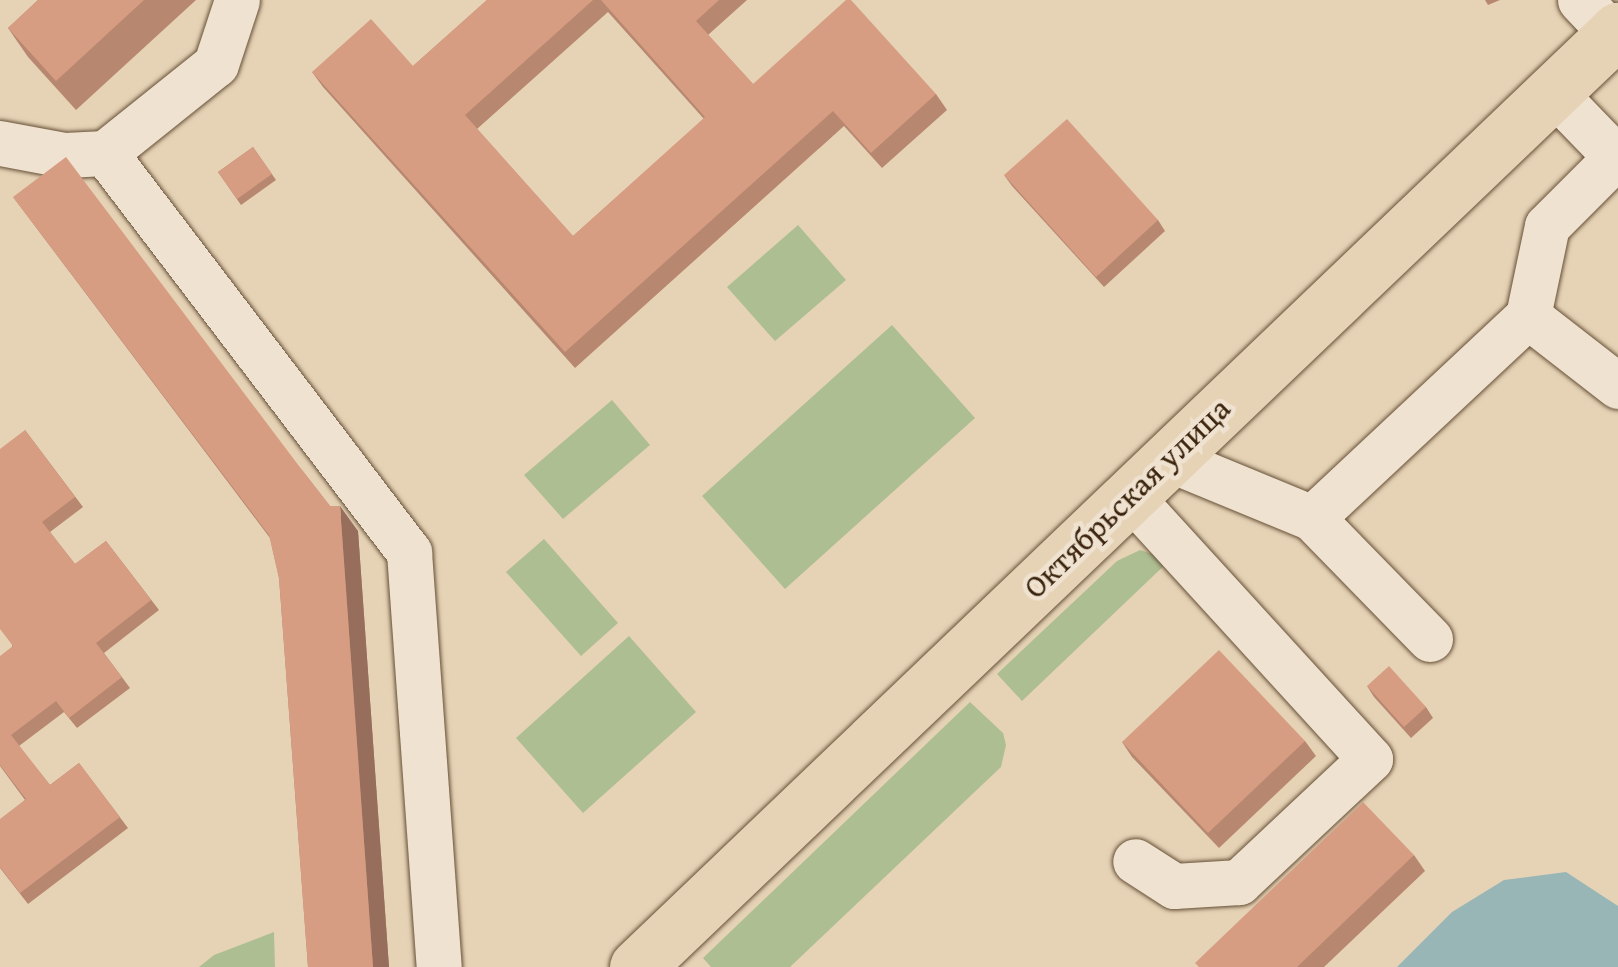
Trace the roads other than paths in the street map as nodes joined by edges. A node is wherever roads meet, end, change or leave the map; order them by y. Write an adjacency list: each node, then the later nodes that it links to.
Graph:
1 (237, 0): 5 (lane)
2 (1604, 22): 3 (main road, Октябрьская улица)
3 (1552, 92): 6 (lane); 9 (main road, Октябрьская улица)
4 (0, 143): 5 (lane)
5 (105, 153): 15 (lane)
6 (1617, 158): 7 (lane)
7 (1528, 316): 8 (lane); 11 (lane)
8 (1618, 386)
9 (1169, 458): 10 (main road, Октябрьская улица); 11 (lane)
10 (1130, 496): 13 (lane); 14 (main road, Октябрьская улица)
11 (1312, 518): 12 (lane)
12 (1430, 639)
13 (1136, 861)
14 (655, 961)
15 (439, 967)

